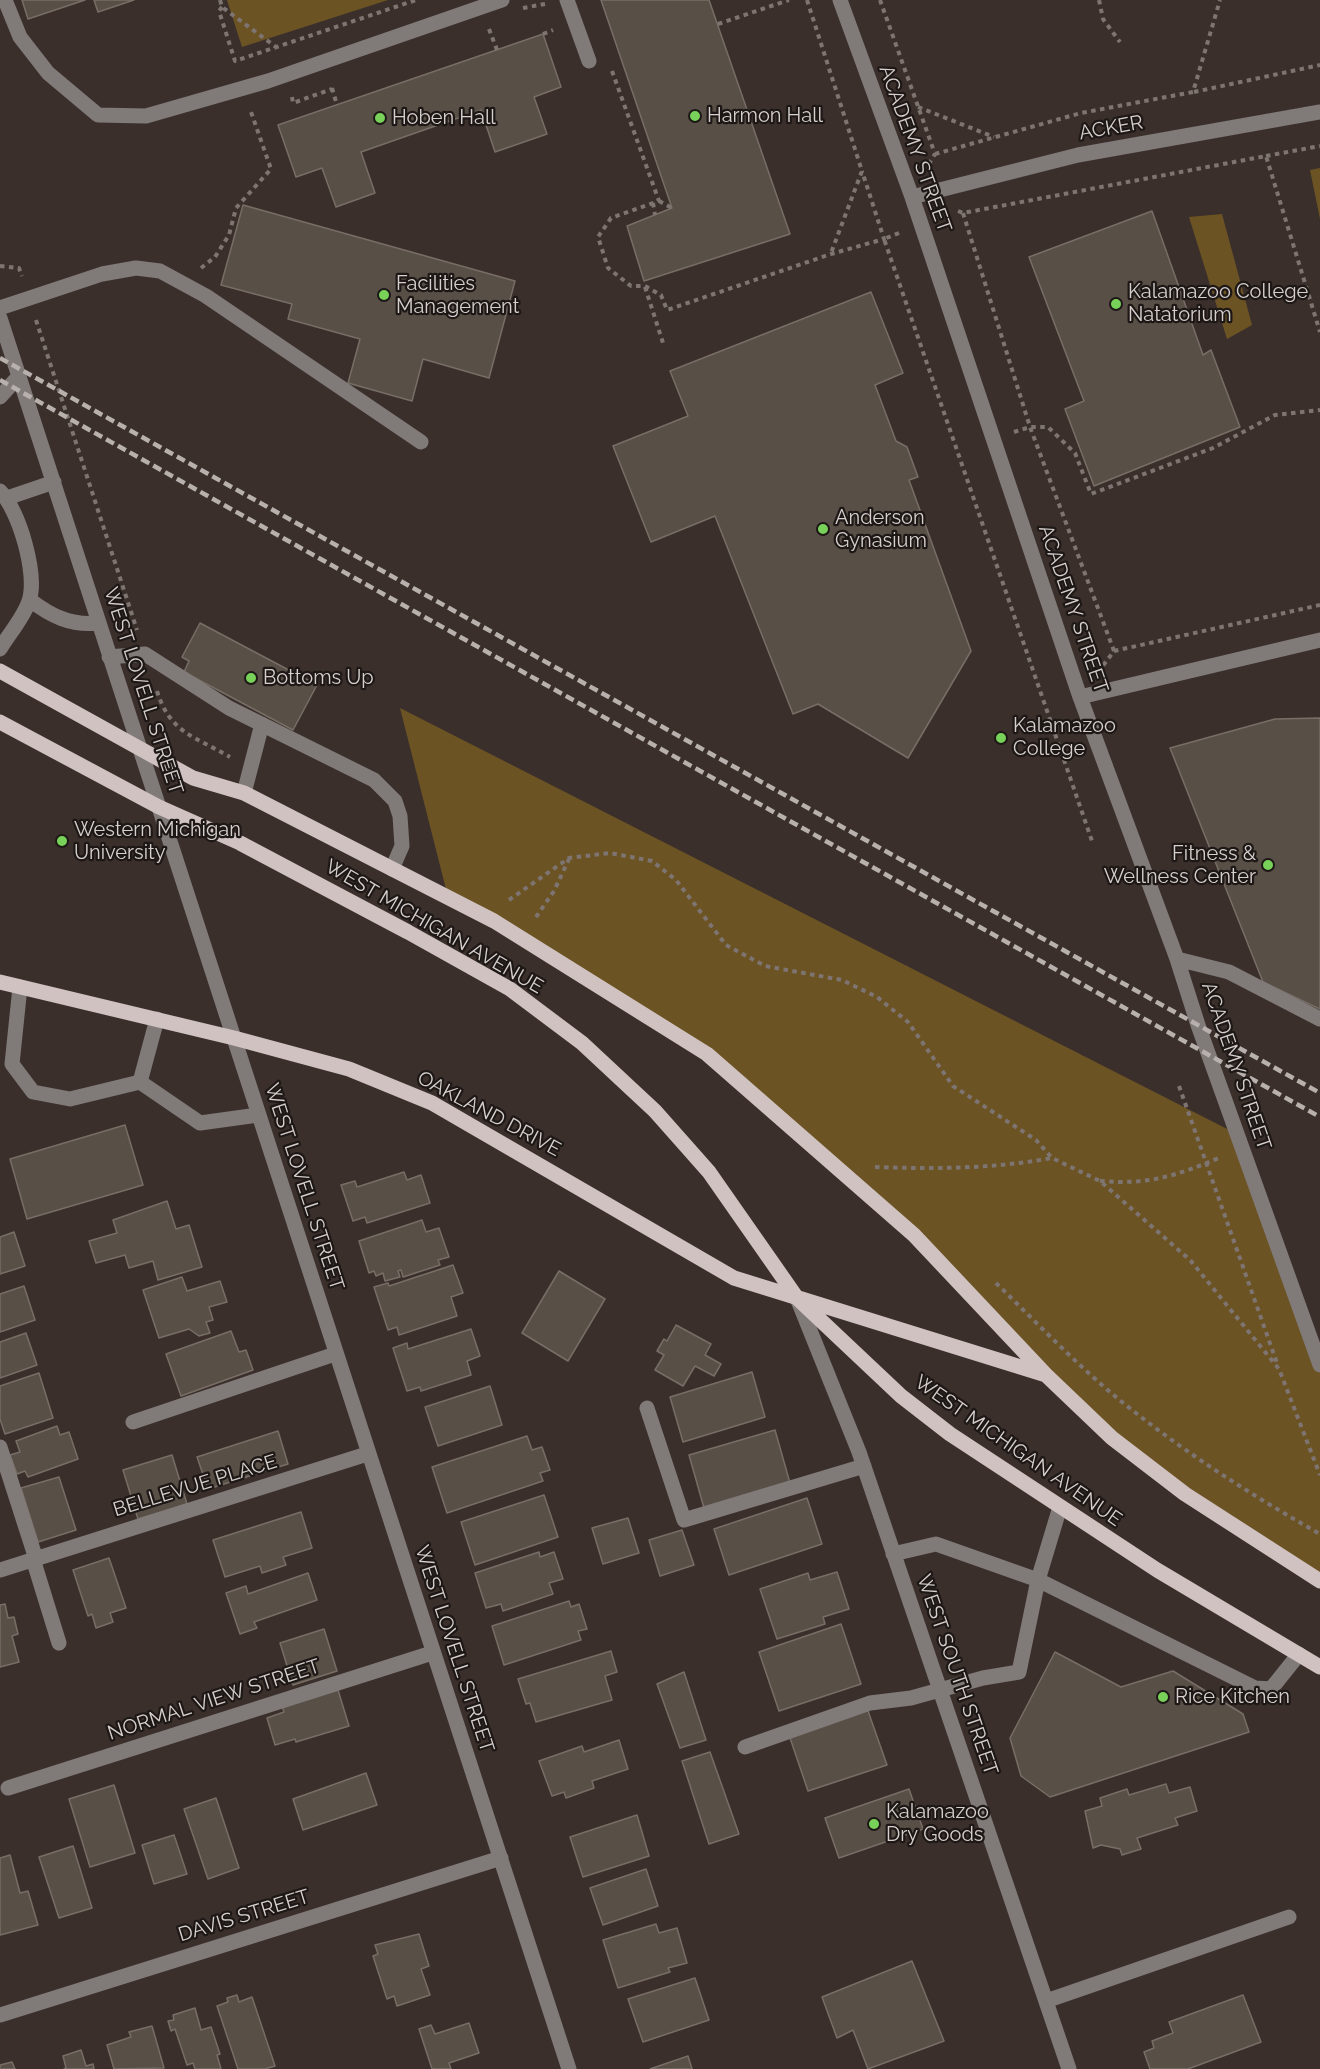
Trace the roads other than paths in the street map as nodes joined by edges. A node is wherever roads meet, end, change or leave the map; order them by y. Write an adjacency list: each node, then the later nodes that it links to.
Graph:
1 (5, 0): 2 (street)
2 (502, 0)
3 (567, 0): 5 (street)
4 (840, 0): 7 (street, ACADEMY STREET)
5 (589, 62)
6 (1320, 112): 7 (street, ACKER)
7 (912, 197): 21 (street, ACADEMY STREET)
8 (0, 309): 12 (street)
9 (0, 318): 10 (street, WEST LOVELL STREET)
10 (19, 376): 11 (street); 13 (street, WEST LOVELL STREET)
11 (0, 397)
12 (421, 442)
13 (54, 482): 14 (street); 16 (street, WEST LOVELL STREET)
14 (4, 495): 15 (street)
15 (30, 600): 16 (street); 18 (street)
16 (98, 623): 19 (street, WEST LOVELL STREET)
17 (1320, 640): 21 (street)
18 (0, 649)
19 (109, 657): 23 (street); 24 (street, WEST LOVELL STREET)
20 (0, 671): 24 (main road, WEST MICHIGAN AVENUE)
21 (1080, 697): 28 (street, ACADEMY STREET)
22 (0, 722): 26 (main road, WEST MICHIGAN AVENUE)
23 (262, 724): 25 (street); 27 (street)
24 (141, 747): 25 (main road, WEST MICHIGAN AVENUE); 26 (street, WEST LOVELL STREET)
25 (244, 793): 27 (main road, WEST MICHIGAN AVENUE)
26 (159, 807): 33 (street, WEST LOVELL STREET); 36 (main road, WEST MICHIGAN AVENUE)
27 (393, 869): 39 (main road, WEST MICHIGAN AVENUE)
28 (1177, 959): 32 (street); 38 (street, ACADEMY STREET)
29 (0, 982): 30 (main road, OAKLAND DRIVE)
30 (20, 987): 31 (main road, OAKLAND DRIVE); 34 (street)
31 (157, 1019): 33 (main road, OAKLAND DRIVE); 34 (street)
32 (1320, 1019)
33 (234, 1038): 35 (street, WEST LOVELL STREET); 36 (main road, OAKLAND DRIVE)
34 (140, 1082): 35 (street)
35 (258, 1115): 37 (street, WEST LOVELL STREET)
36 (797, 1298): 39 (main road, OAKLAND DRIVE); 44 (street, WEST SOUTH STREET); 45 (main road, WEST MICHIGAN AVENUE)
37 (336, 1354): 41 (street); 43 (street, WEST LOVELL STREET)
38 (1320, 1365)
39 (1046, 1375): 50 (main road, WEST MICHIGAN AVENUE)
40 (647, 1408): 44 (street)
41 (133, 1422)
42 (0, 1447): 47 (street)
43 (367, 1454): 47 (street, BELLEVUE PLACE); 52 (street, WEST LOVELL STREET)
44 (864, 1466): 46 (street, WEST SOUTH STREET)
45 (1060, 1507): 49 (street); 53 (main road, WEST MICHIGAN AVENUE)
46 (893, 1554): 49 (street); 55 (street, WEST SOUTH STREET)
47 (34, 1559): 48 (street, BELLEVUE PLACE); 51 (street)
48 (0, 1570)
49 (1038, 1580): 53 (street); 55 (street)
50 (1320, 1581)
51 (58, 1643)
52 (432, 1653): 57 (street, NORMAL VIEW STREET); 58 (street, WEST LOVELL STREET)
53 (1299, 1654): 54 (main road, WEST MICHIGAN AVENUE)
54 (1320, 1667)
55 (941, 1689): 56 (street); 60 (street, WEST SOUTH STREET)
56 (746, 1747)
57 (8, 1788)
58 (501, 1858): 61 (street, DAVIS STREET); 62 (street, WEST LOVELL STREET)
59 (1289, 1917): 60 (street)
60 (1046, 2001): 63 (street, WEST SOUTH STREET)
61 (0, 2015)
62 (569, 2069)
63 (1069, 2069)

